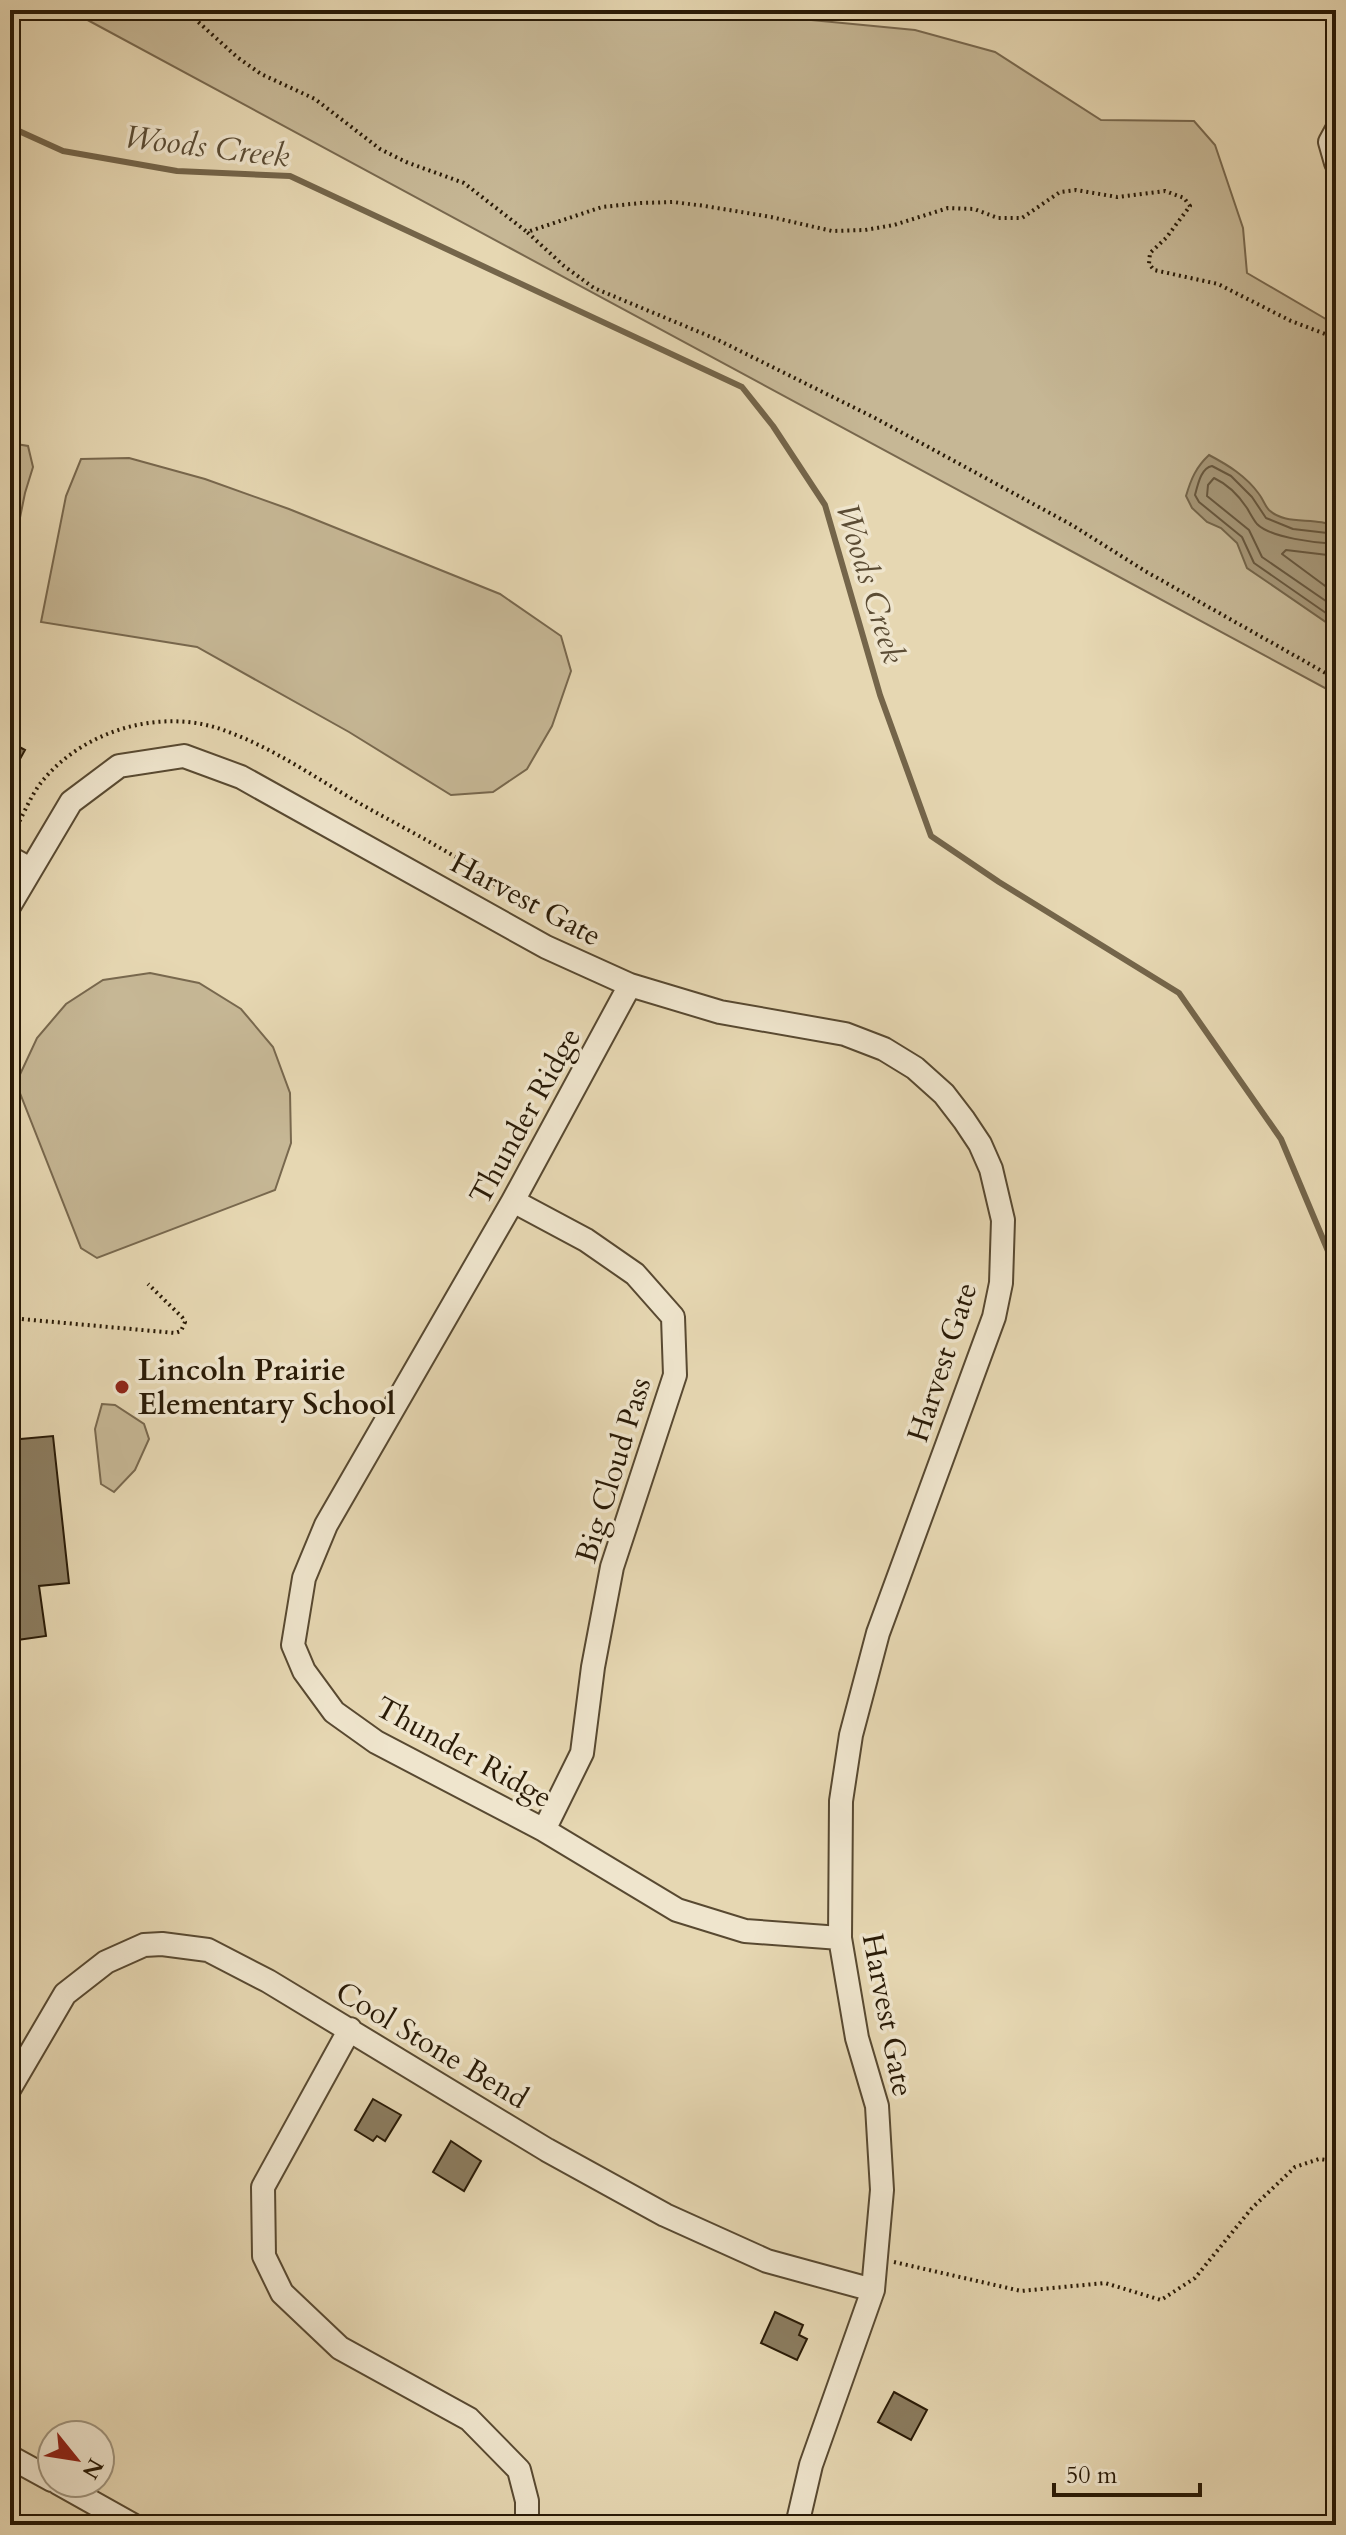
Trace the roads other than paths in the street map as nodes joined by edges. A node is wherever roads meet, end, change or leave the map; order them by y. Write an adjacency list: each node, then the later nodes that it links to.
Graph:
1 (1336, 131): 2 (street)
2 (1336, 163)
3 (10, 858): 4 (street)
4 (30, 869): 5 (street, Harvest Gate); 6 (street, Harvest Gate)
5 (10, 905)
6 (630, 985): 7 (street, Thunder Ridge); 9 (street, Harvest Gate)
7 (513, 1201): 8 (street, Big Cloud Pass); 8 (street, Thunder Ridge)
8 (544, 1830): 9 (street, Thunder Ridge)
9 (840, 1938): 12 (street, Harvest Gate)
10 (350, 2029): 11 (street, Cool Stone Bend); 12 (street, Cool Stone Bend); 17 (street)
11 (10, 2088)
12 (873, 2290): 18 (street, Harvest Gate)
13 (10, 2457): 14 (street)
14 (36, 2471)
15 (87, 2499): 16 (street)
16 (133, 2525)
17 (527, 2525)
18 (797, 2525)

